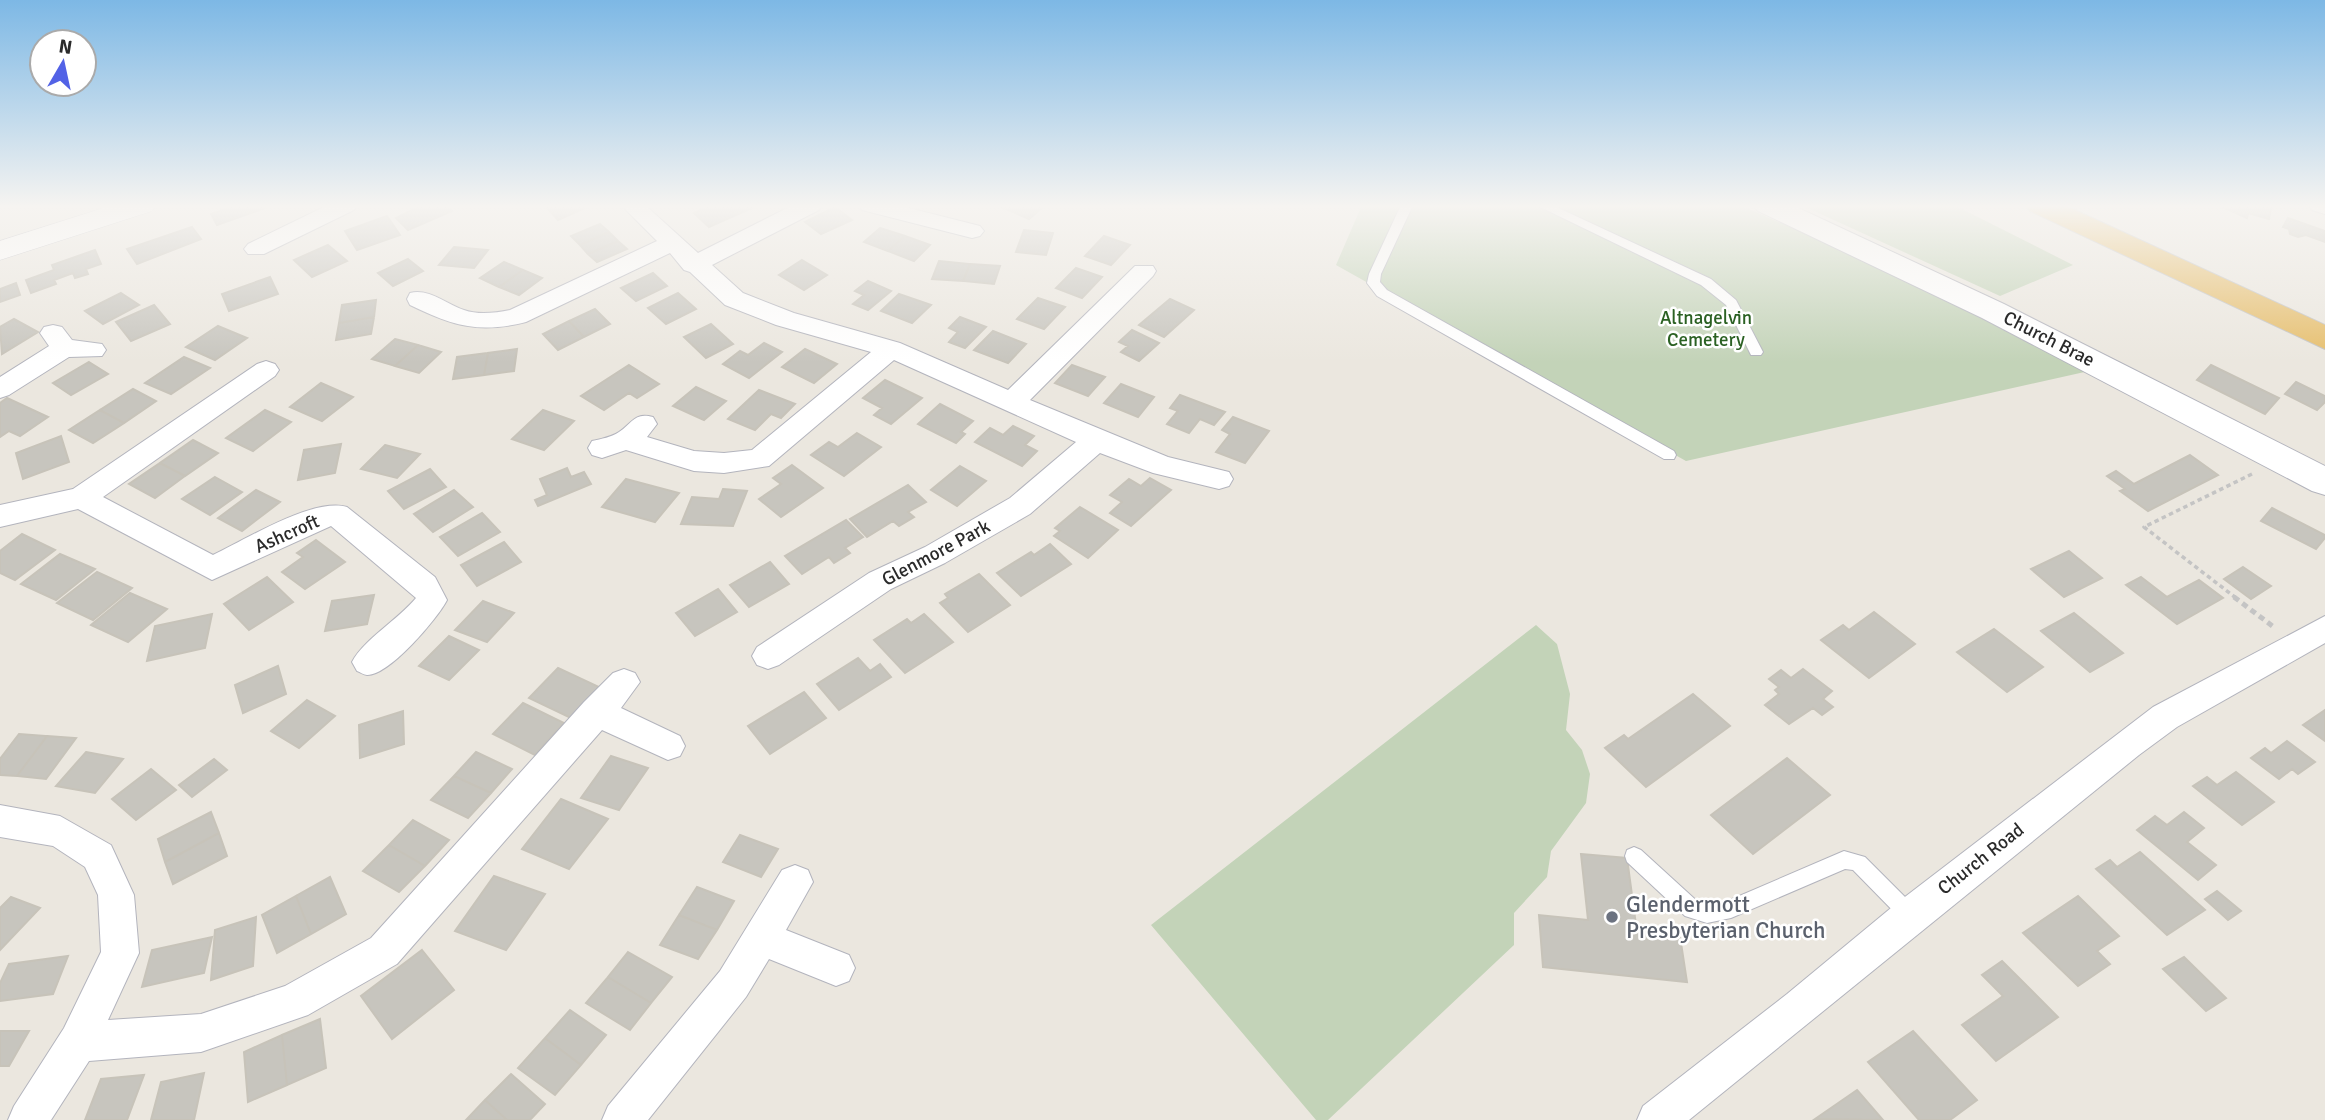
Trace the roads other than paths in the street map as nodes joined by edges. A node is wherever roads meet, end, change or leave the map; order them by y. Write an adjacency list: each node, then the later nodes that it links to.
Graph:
1 (641, 257): 10 (street)
2 (685, 257): 8 (street)
3 (708, 257): 8 (street)
4 (1383, 257): 20 (lane)
5 (1653, 257): 14 (lane)
6 (1879, 257): 22 (main road, Church Brae)
7 (2152, 257): 11 (highway)
8 (693, 265): 12 (street)
9 (1144, 271): 17 (street)
10 (419, 299)
11 (2325, 338)
12 (891, 349): 17 (street); 19 (street)
13 (93, 350): 16 (street)
14 (1755, 352)
15 (260, 380): 23 (street)
16 (0, 389)
17 (1012, 402): 18 (street)
18 (1097, 440): 21 (street); 26 (street, Glenmore Park)
19 (602, 448)
20 (1669, 455)
21 (1219, 479)
22 (2325, 482)
23 (81, 498): 24 (street); 27 (street, Ashcroft)
24 (0, 516)
25 (2310, 636): 34 (street, Church Road)
26 (768, 656)
27 (368, 662)
28 (624, 682): 29 (street)
29 (596, 712): 30 (street); 37 (street)
30 (668, 746)
31 (0, 821): 37 (street)
32 (1634, 856): 34 (lane)
33 (795, 882): 35 (street)
34 (1910, 915): 40 (street, Church Road)
35 (761, 938): 36 (street); 39 (street)
36 (836, 968)
37 (78, 1042): 38 (street)
38 (28, 1120)
39 (622, 1120)
40 (1657, 1120)

